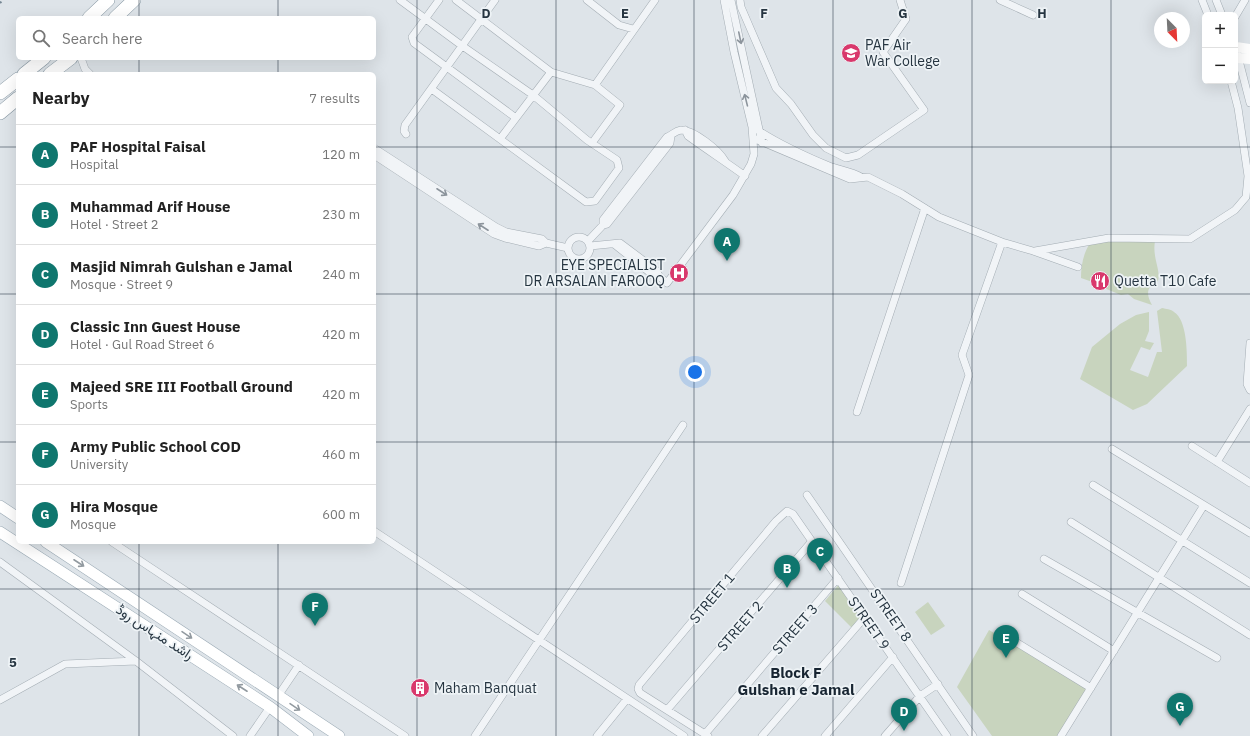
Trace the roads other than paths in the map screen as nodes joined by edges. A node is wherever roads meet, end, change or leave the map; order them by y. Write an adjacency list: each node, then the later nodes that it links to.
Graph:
1 (108, 0): 21 (highway)
2 (134, 0): 22 (highway)
3 (400, 0): 24 (street)
4 (439, 0): 24 (street)
5 (456, 0): 23 (street)
6 (495, 0): 23 (street)
7 (586, 0): 25 (street)
8 (655, 0): 25 (street)
9 (724, 0): 50 (street, one-way to 9)
10 (731, 0): 51 (street, one-way to 51)
11 (740, 0): 12 (street)
12 (900, 0)
13 (1000, 0): 20 (street)
14 (1202, 0): 17 (street)
15 (1216, 0): 18 (street)
16 (1245, 0): 19 (street)
17 (1207, 12)
18 (1221, 12)
19 (1238, 12)
20 (1032, 15)
21 (91, 16)
22 (117, 16)
23 (481, 18): 26 (street); 39 (street)
24 (425, 19): 26 (street); 35 (street)
25 (633, 29): 41 (street)
26 (461, 45): 35 (street); 45 (street)
27 (1238, 47): 29 (street)
28 (1236, 48): 30 (street)
29 (1250, 49)
30 (1239, 58): 31 (street); 47 (street)
31 (1250, 59)
32 (42, 60): 36 (highway)
33 (68, 60): 37 (highway)
34 (82, 60): 38 (street)
35 (446, 67): 43 (street); 49 (street)
36 (26, 72)
37 (53, 72)
38 (88, 72)
39 (551, 72): 41 (street); 45 (street)
40 (16, 81): 44 (highway)
41 (595, 84): 55 (street)
42 (1232, 84): 66 (street)
43 (432, 88): 52 (street); 54 (street)
44 (0, 93)
45 (533, 95): 49 (street); 55 (street)
46 (16, 100): 48 (highway)
47 (1250, 103)
48 (0, 112)
49 (516, 118): 54 (street)
50 (752, 127): 51 (street); 53 (street)
51 (761, 132): 56 (street); 60 (street)
52 (406, 134)
53 (753, 138): 56 (street); 59 (street)
54 (500, 139): 55 (street)
55 (592, 143)
56 (762, 143): 60 (street)
57 (376, 149): 63 (street, one-way to 63)
58 (376, 156): 63 (street, one-way to 58)
59 (745, 176): 64 (street); 64 (street)
60 (861, 177): 61 (street)
61 (925, 208): 62 (street); 71 (street)
62 (1002, 242): 66 (street); 99 (street)
63 (546, 243): 65 (street)
64 (589, 244): 65 (street); 65 (street)
65 (568, 248)
66 (1033, 251): 67 (street)
67 (1078, 267)
68 (1250, 343): 69 (street)
69 (1250, 390)
70 (1250, 409): 75 (street)
71 (857, 412)
72 (683, 425): 106 (street)
73 (1192, 446): 75 (street)
74 (1112, 449): 79 (street)
75 (1217, 462): 76 (street)
76 (1250, 483)
77 (1092, 485): 89 (street)
78 (807, 495): 112 (street, STREET 8)
79 (1204, 505): 88 (street); 89 (street)
80 (0, 506): 83 (main road)
81 (790, 511): 90 (street, STREET 9); 119 (street, STREET 1)
82 (0, 515): 84 (main road)
83 (16, 518)
84 (16, 519)
85 (1071, 522): 97 (street)
86 (376, 531): 106 (street)
87 (0, 532): 91 (main road, راشد منہاس روڈ, one-way to 87)
88 (1250, 533)
89 (1182, 540): 97 (street); 100 (street)
90 (812, 541): 98 (street, STREET 9); 119 (street, STREET 2)
91 (16, 542)
92 (19, 544): 118 (main road, راشد منہاس روڈ, one-way to 92)
93 (49, 544): 114 (main road, راشد منہاس روڈ, one-way to 114)
94 (115, 544): 111 (street)
95 (1044, 559): 102 (street)
96 (0, 562): 110 (street)
97 (1160, 577): 102 (street); 105 (street)
98 (838, 578): 103 (street, STREET 9); 121 (street, STREET 3)
99 (901, 583)
100 (1250, 583)
101 (1022, 594): 107 (street)
102 (1138, 613): 107 (street); 109 (street)
103 (865, 617): 108 (street, STREET 9); 129 (street)
104 (1001, 633): 113 (street)
105 (1250, 635)
106 (539, 639): 116 (street); 126 (street)
107 (1114, 651): 113 (street)
108 (893, 656): 115 (street, STREET 9); 130 (street)
109 (1217, 658)
110 (136, 661): 117 (street); 122 (street)
111 (299, 665): 114 (street); 125 (street)
112 (938, 684): 115 (street); 133 (street, STREET 8)
113 (1091, 688): 134 (street)
114 (278, 696): 124 (main road, راشد منہاس روڈ, one-way to 124)
115 (920, 696): 131 (street); 132 (street, STREET 9)
116 (627, 699): 127 (street); 128 (street)
117 (0, 700)
118 (270, 707): 120 (main road, راشد منہاس روڈ); 123 (street)
119 (667, 710): 121 (street)
120 (304, 735)
121 (706, 735)
122 (233, 736)
123 (250, 736)
124 (339, 736)
125 (405, 736)
126 (475, 736)
127 (597, 736)
128 (684, 736)
129 (762, 736)
130 (825, 736)
131 (885, 736)
132 (947, 736)
133 (973, 736)
134 (1061, 736)

